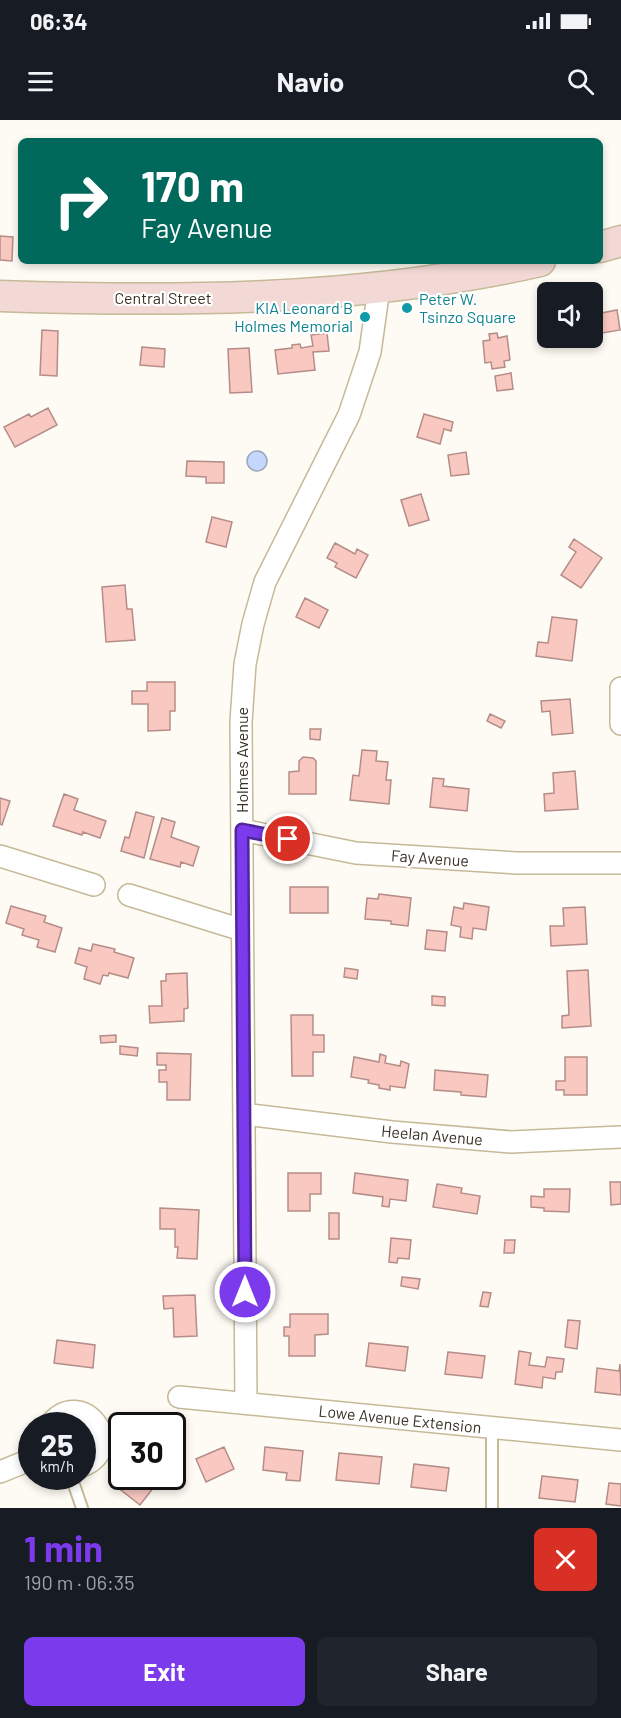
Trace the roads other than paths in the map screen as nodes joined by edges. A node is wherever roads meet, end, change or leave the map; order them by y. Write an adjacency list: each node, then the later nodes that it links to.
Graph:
1 (621, 241): 2 (main road)
2 (603, 246)
3 (524, 264): 4 (main road, Central Street)
4 (379, 288): 5 (main road, Central Street); 8 (street, Holmes Avenue)
5 (0, 296)
6 (621, 688): 7 (street)
7 (621, 724)
8 (242, 830): 10 (street, Fay Avenue); 13 (street, Holmes Avenue)
9 (0, 856): 11 (street)
10 (621, 864)
11 (94, 885)
12 (129, 896): 13 (street)
13 (242, 930): 14 (street, Holmes Avenue)
14 (244, 1114): 15 (street, Heelan Avenue); 17 (street, Holmes Avenue)
15 (621, 1137)
16 (179, 1397): 17 (street, Lowe Avenue Extension)
17 (246, 1403): 19 (street, Lowe Avenue Extension)
18 (96, 1423): 21 (street)
19 (492, 1428): 20 (street, Lowe Avenue Extension); 26 (lane)
20 (621, 1440)
21 (96, 1456)
22 (18, 1465): 23 (street)
23 (0, 1472)
24 (76, 1490): 25 (lane)
25 (82, 1508)
26 (492, 1508)

